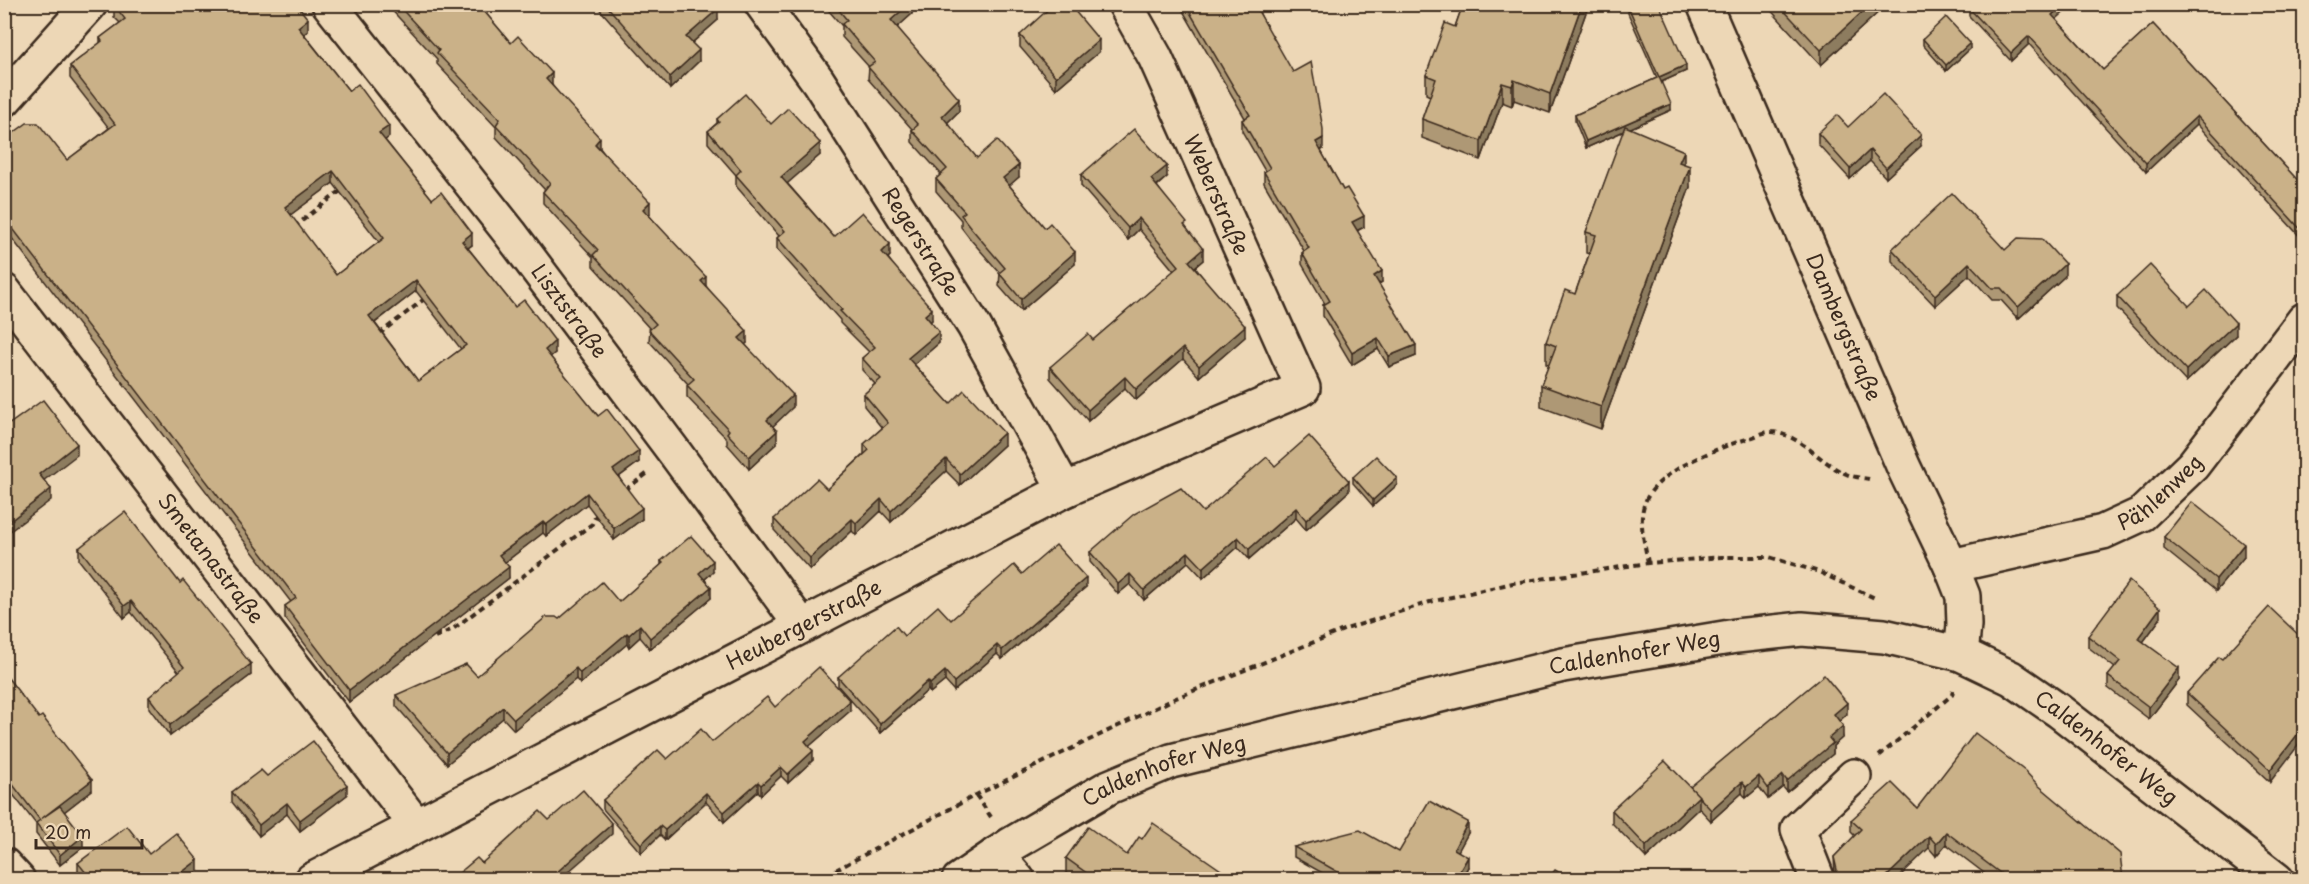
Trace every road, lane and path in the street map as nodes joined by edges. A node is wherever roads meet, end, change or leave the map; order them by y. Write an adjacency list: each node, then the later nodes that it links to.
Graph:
1 (90, 4): 6 (street)
2 (329, 4): 14 (street, Lisztstraße)
3 (762, 4): 16 (street, Regerstraße)
4 (1125, 4): 13 (street, Weberstraße)
5 (1704, 4): 15 (street, Dambergstraße)
6 (4, 99)
7 (350, 184): 8 (path)
8 (284, 234)
9 (4, 291): 26 (street, Smetanastraße)
10 (435, 291): 12 (path)
11 (2304, 320): 20 (street, Pählenweg)
12 (370, 341)
13 (1303, 388): 16 (street, Heubergerstraße)
14 (675, 453): 17 (path); 22 (street, Lisztstraße)
15 (1904, 468): 19 (path); 20 (street, Dambergstraße)
16 (1065, 490): 22 (street, Heubergerstraße)
17 (623, 491)
18 (606, 504): 23 (path)
19 (1647, 563): 21 (path); 31 (path)
20 (1951, 566): 24 (street, Dambergstraße)
21 (1879, 600)
22 (801, 625): 26 (street, Heubergerstraße)
23 (435, 637)
24 (1961, 654): 25 (path); 27 (street, Caldenhofer Weg); 35 (street, Caldenhofer Weg)
25 (1854, 776): 34 (street)
26 (416, 825): 30 (street, Heubergerstraße)
27 (996, 854): 32 (street, Caldenhofer Weg); 33 (street)
28 (4, 865): 29 (street)
29 (18, 879)
30 (312, 879)
31 (817, 879)
32 (959, 879)
33 (1018, 879)
34 (1818, 879)
35 (2277, 879)

